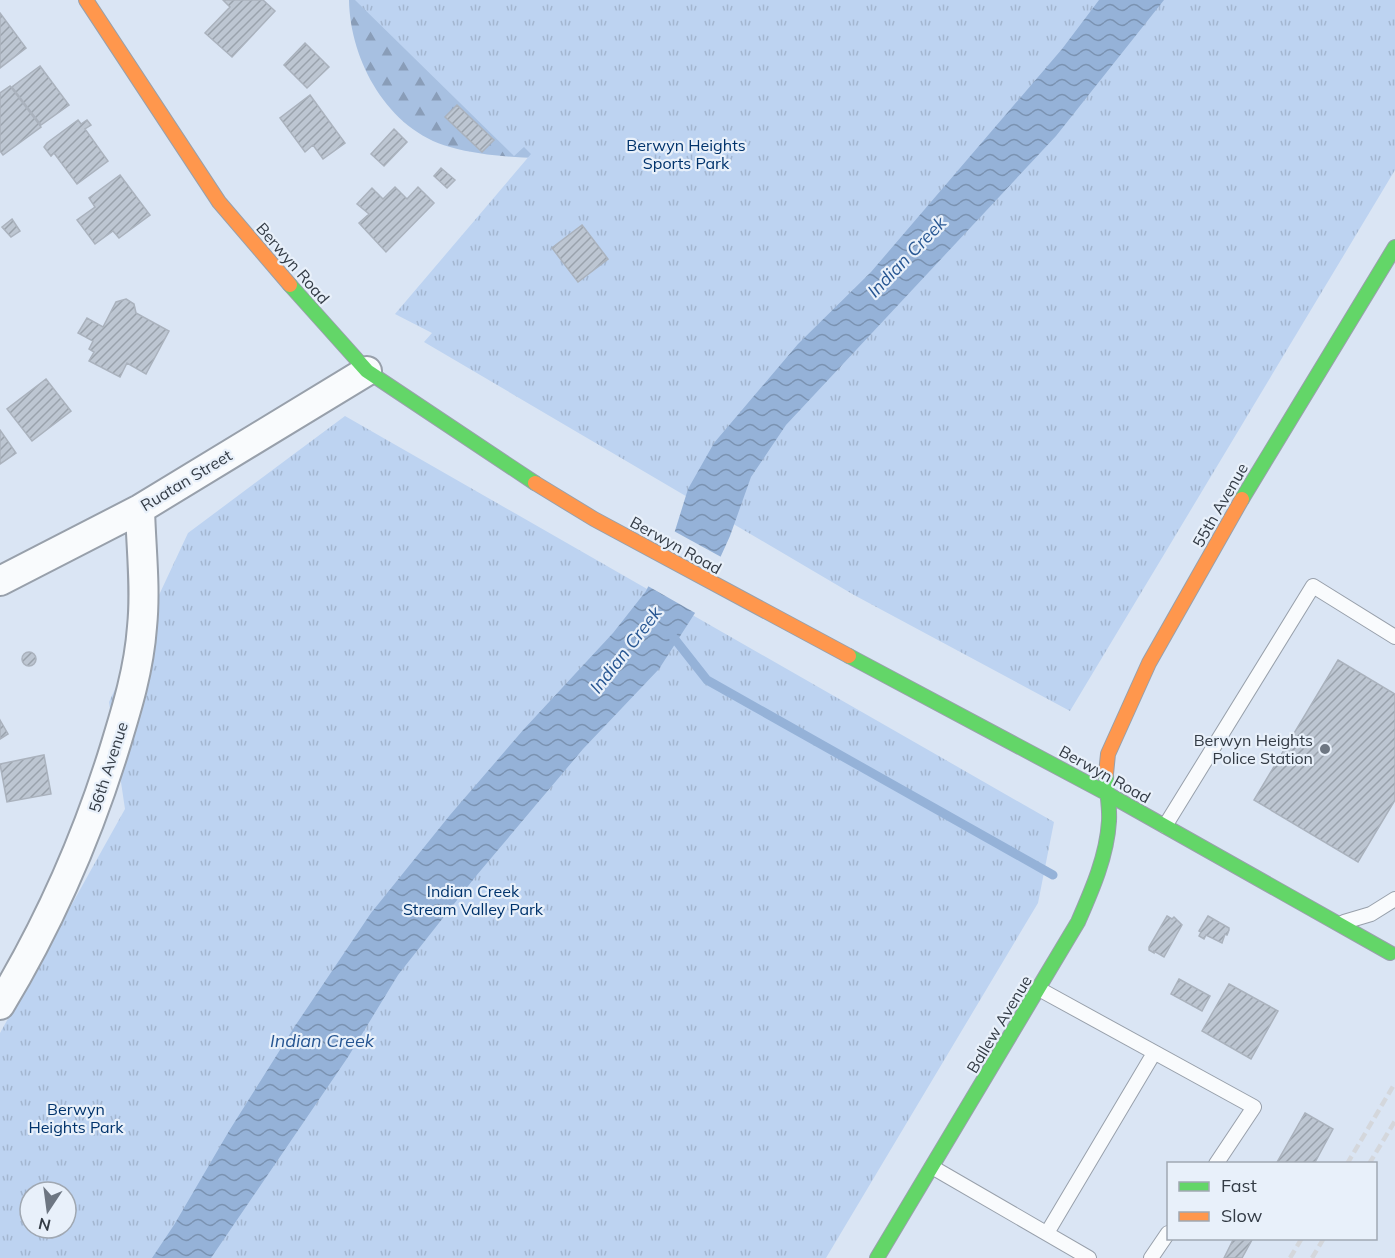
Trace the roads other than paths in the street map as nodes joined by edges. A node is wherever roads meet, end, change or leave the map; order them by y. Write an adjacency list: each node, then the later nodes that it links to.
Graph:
1 (86, 0): 3 (street, Berwyn Road)
2 (1395, 248): 7 (street, 55th Avenue)
3 (367, 371): 4 (street, Ruatan Street); 7 (street, Berwyn Road)
4 (140, 509): 5 (street, Ruatan Street); 13 (street, 56th Avenue)
5 (0, 581)
6 (1395, 637): 8 (lane)
7 (1106, 793): 8 (street, Berwyn Road); 12 (street, Ballew Avenue)
8 (1165, 826): 10 (street, Berwyn Road)
9 (1395, 898): 10 (lane)
10 (1336, 924): 11 (street, Berwyn Road)
11 (1390, 953)
12 (1039, 989): 14 (lane); 16 (street, Ballew Avenue)
13 (0, 1005)
14 (1154, 1053): 15 (lane); 17 (lane)
15 (1217, 1162)
16 (932, 1167): 17 (lane); 19 (street, Ballew Avenue)
17 (1047, 1233): 20 (lane)
18 (1167, 1234): 21 (lane)
19 (878, 1258)
20 (1089, 1258)
21 (1151, 1258)

